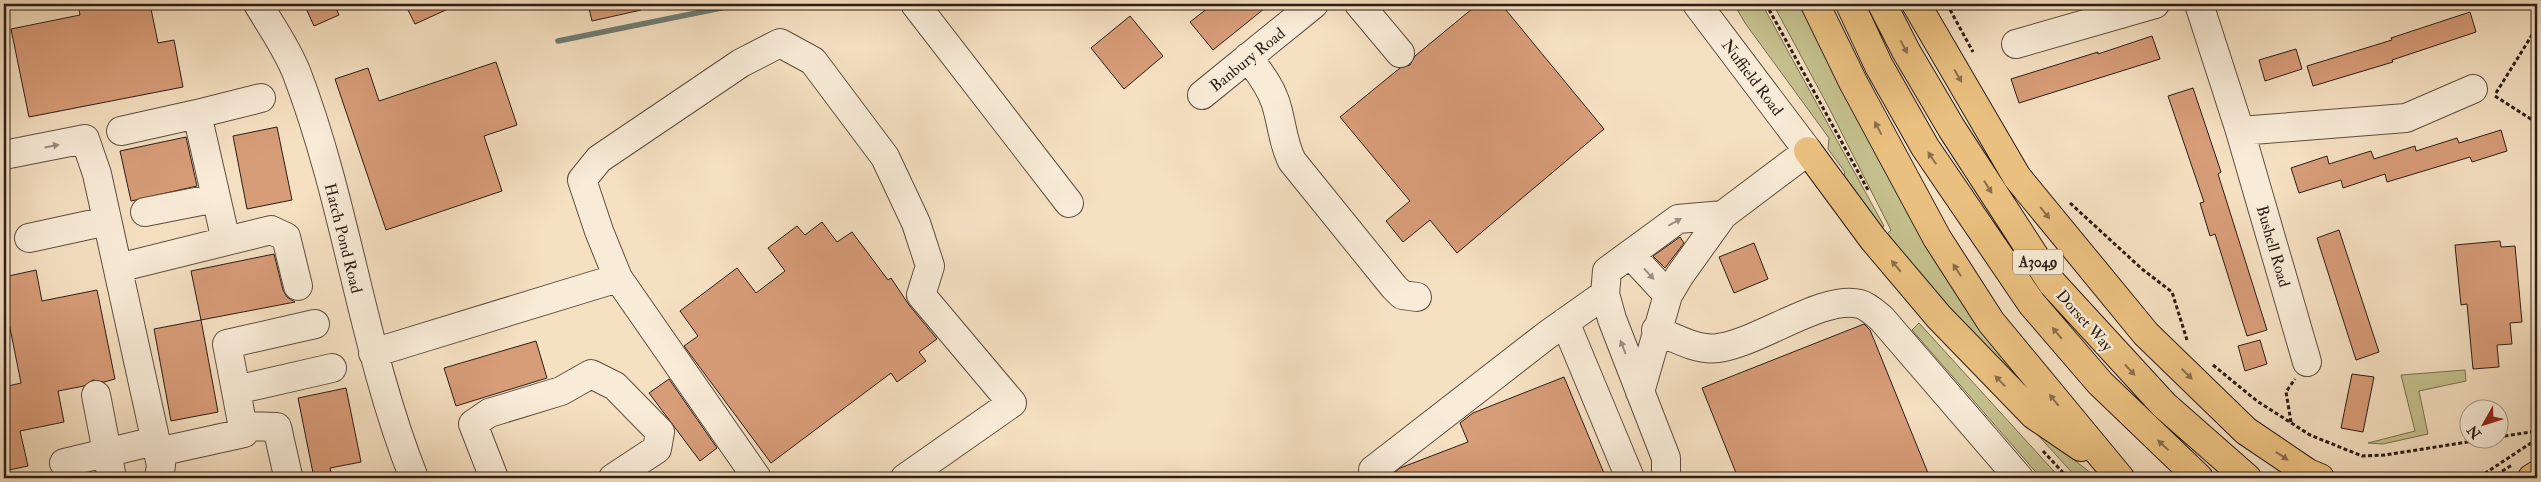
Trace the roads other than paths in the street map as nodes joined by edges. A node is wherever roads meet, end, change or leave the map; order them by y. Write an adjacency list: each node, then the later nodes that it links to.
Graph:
1 (258, 4): 40 (street, Hatch Pond Road)
2 (915, 4): 24 (street)
3 (1314, 4): 14 (street, Banbury Road)
4 (1358, 4): 13 (street)
5 (1697, 4): 21 (street, Nuffield Road)
6 (1815, 4): 53 (highway, one-way to 6)
7 (1850, 4): 64 (highway, Dorset Way / A3049, one-way to 7)
8 (1882, 4): 65 (highway, Dorset Way / A3049, one-way to 65)
9 (1916, 4): 66 (highway, A3049, one-way to 66)
10 (2155, 4): 12 (street)
11 (2199, 4): 20 (street, Bushell Road)
12 (2016, 44)
13 (1400, 53)
14 (1248, 58): 16 (street, Banbury Road); 36 (street)
15 (2473, 89): 20 (street)
16 (1202, 95)
17 (261, 98): 18 (street)
18 (197, 114): 19 (street); 23 (street)
19 (120, 131)
20 (2240, 131): 41 (street, Bushell Road)
21 (1808, 151): 26 (street); 53 (highway, one-way to 21)
22 (4, 155): 27 (street, one-way to 27)
23 (216, 198): 25 (street); 29 (street)
24 (1069, 202)
25 (145, 212)
26 (1723, 215): 30 (street, one-way to 26); 35 (street)
27 (107, 221): 28 (street); 31 (street)
28 (29, 238)
29 (226, 241): 31 (street); 33 (street)
30 (1630, 254): 34 (street); 35 (street, one-way to 35)
31 (118, 268): 49 (street)
32 (618, 278): 40 (street); 59 (street); 60 (street)
33 (298, 286)
34 (1605, 294): 37 (street); 44 (street, one-way to 34)
35 (1668, 295): 39 (street)
36 (1417, 297)
37 (1565, 322): 48 (street); 52 (street)
38 (315, 324): 43 (street)
39 (1656, 330): 44 (street); 63 (street)
40 (373, 353): 56 (street, Hatch Pond Road)
41 (2307, 362)
42 (332, 368): 43 (street)
43 (236, 390): 47 (street)
44 (1640, 392): 46 (street)
45 (96, 395): 51 (street)
46 (1651, 420): 48 (street); 62 (street)
47 (242, 426): 49 (street); 55 (street)
48 (1613, 436): 61 (street)
49 (157, 457): 51 (street)
50 (64, 463): 51 (street)
51 (110, 465)
52 (1372, 470)
53 (2114, 471)
54 (2537, 475): 67 (highway)
55 (288, 476)
56 (414, 478)
57 (494, 478): 58 (street)
58 (612, 478)
59 (757, 478)
60 (905, 478)
61 (1630, 478)
62 (1666, 478)
63 (2019, 478)
64 (2199, 478)
65 (2247, 478)
66 (2320, 478)
67 (2532, 478)

